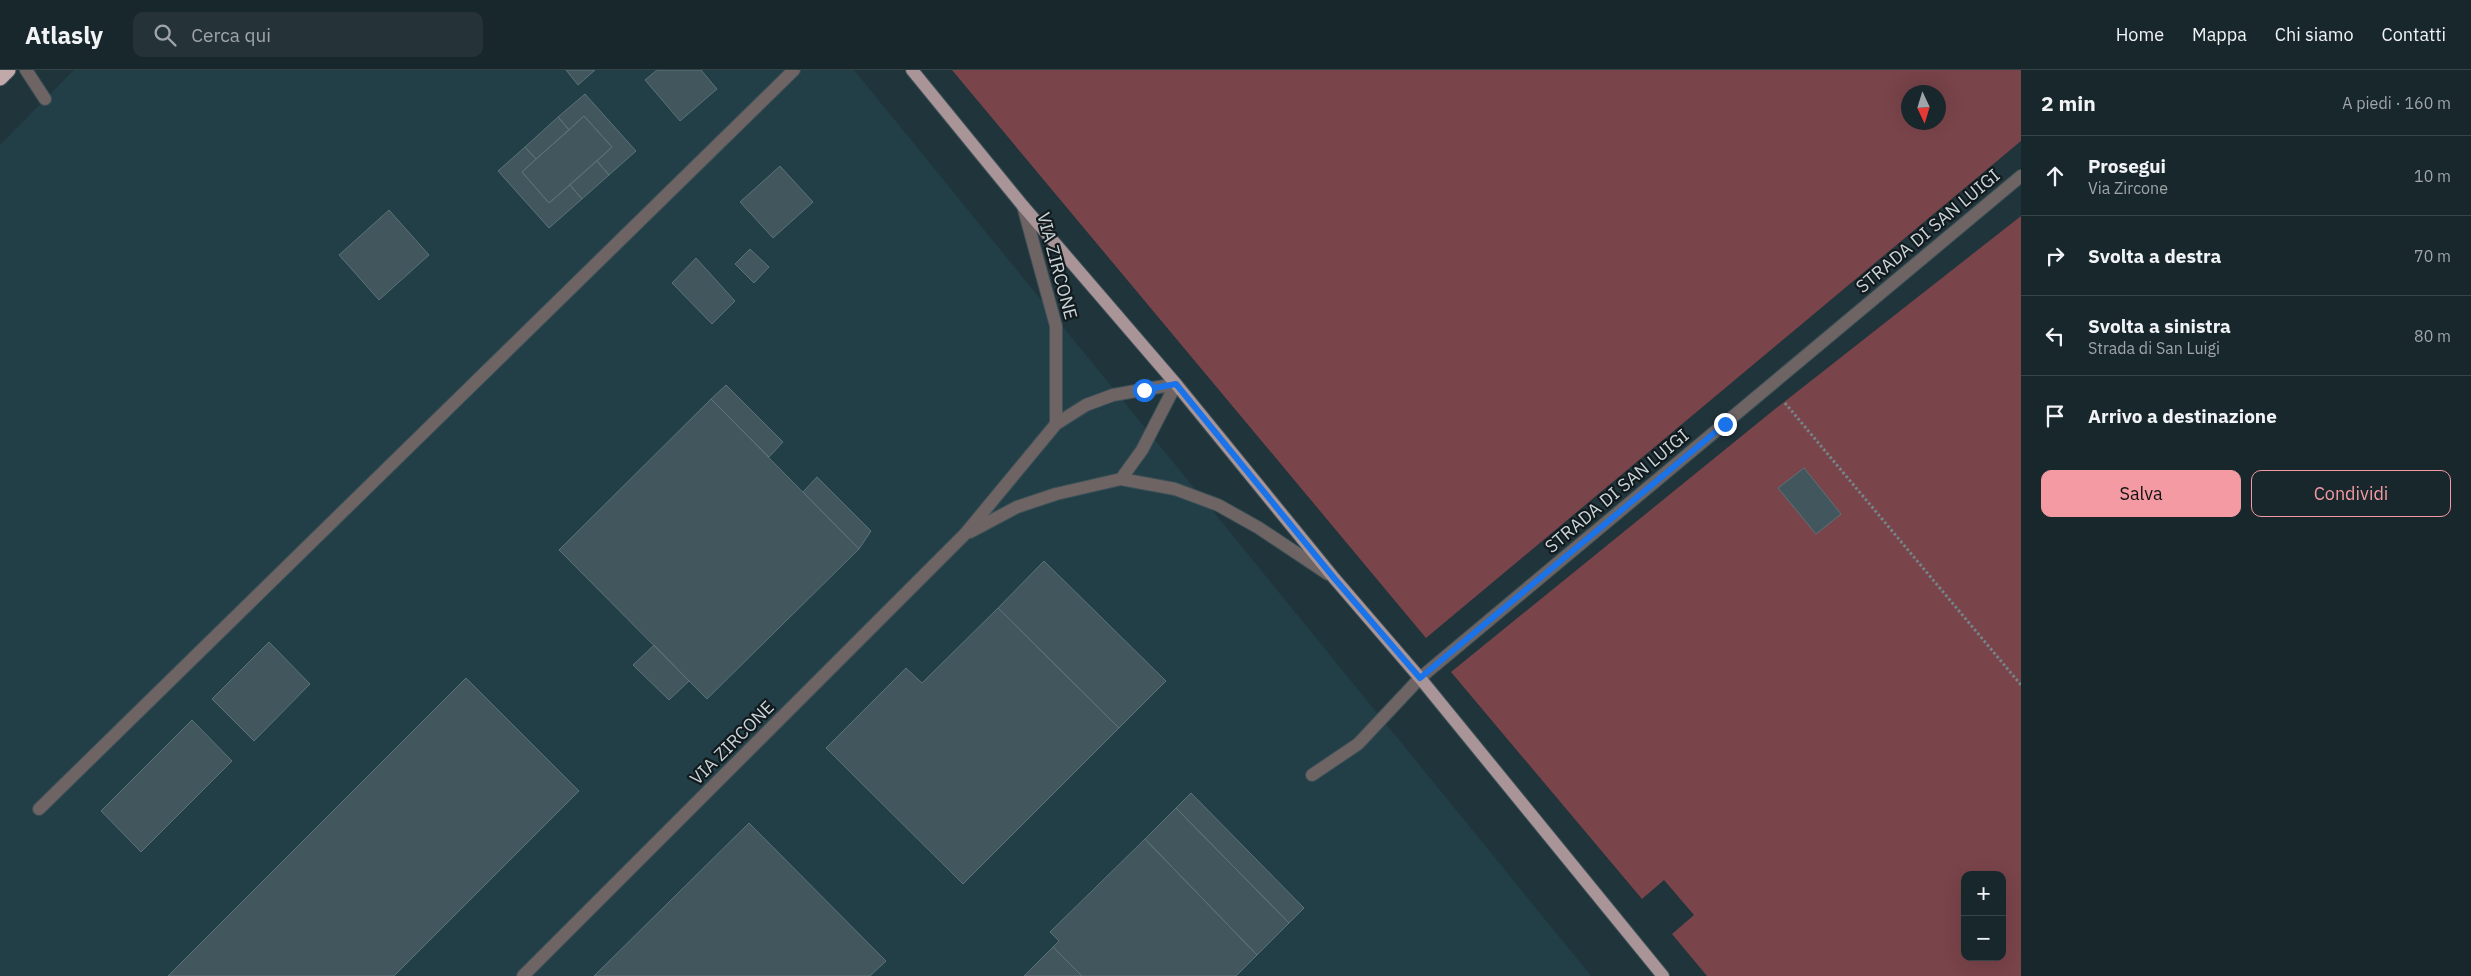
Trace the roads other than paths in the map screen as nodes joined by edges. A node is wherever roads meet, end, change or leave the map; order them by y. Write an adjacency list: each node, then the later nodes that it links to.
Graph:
1 (8, 70): 5 (highway)
2 (26, 70): 6 (street)
3 (794, 70): 16 (street)
4 (912, 70): 8 (main road)
5 (0, 78)
6 (45, 100)
7 (2021, 176): 14 (street, STRADA DI SAN LUIGI)
8 (1023, 206): 9 (main road); 10 (street, VIA ZIRCONE)
9 (1176, 384): 10 (street, VIA ZIRCONE); 11 (street); 13 (main road)
10 (1056, 424): 12 (street, VIA ZIRCONE)
11 (1121, 479): 12 (street, VIA ZIRCONE); 13 (street, VIA ZIRCONE)
12 (965, 534): 17 (street, VIA ZIRCONE)
13 (1334, 578): 14 (main road)
14 (1420, 678): 15 (street, STRADA DI SAN LUIGI); 18 (main road)
15 (1312, 775)
16 (39, 809)
17 (524, 976)
18 (1663, 976)

